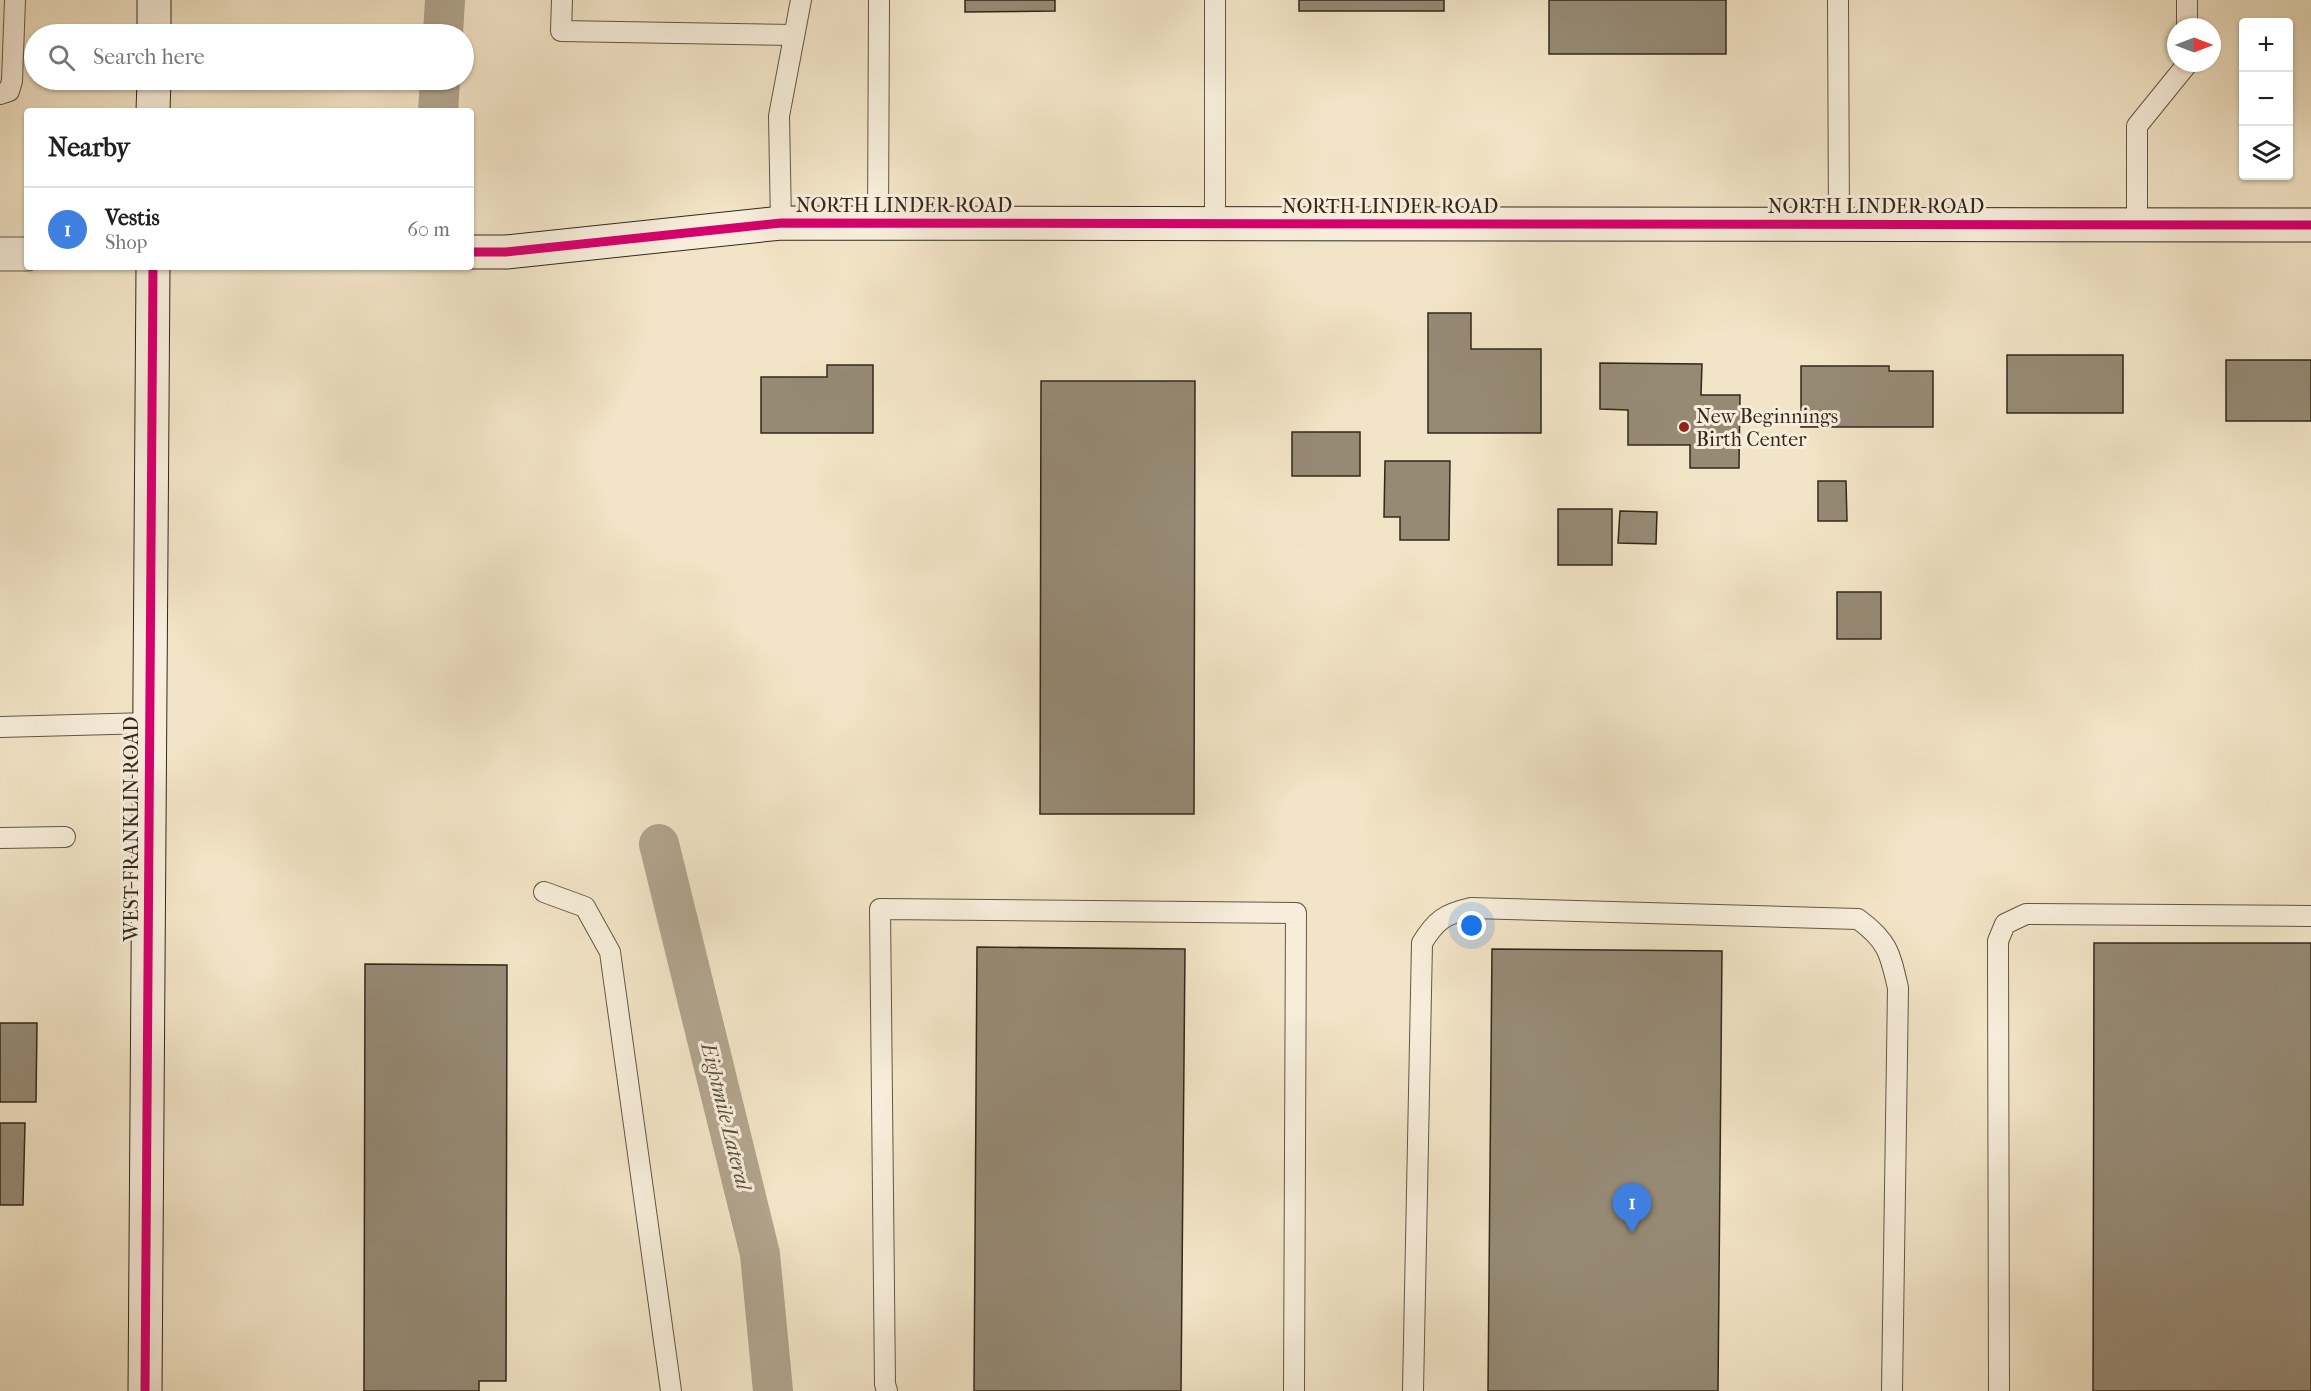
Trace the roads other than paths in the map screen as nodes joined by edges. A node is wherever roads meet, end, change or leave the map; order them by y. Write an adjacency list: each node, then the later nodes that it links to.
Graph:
1 (15, 0): 14 (lane)
2 (154, 0): 10 (main road)
3 (562, 0): 11 (lane)
4 (801, 0): 11 (lane)
5 (879, 0): 17 (lane)
6 (1215, 0): 18 (lane)
7 (1838, 0): 19 (lane)
8 (2187, 0): 9 (lane)
9 (2187, 18)
10 (154, 24)
11 (794, 35): 16 (lane)
12 (2181, 72): 20 (lane)
13 (154, 90): 15 (main road)
14 (0, 94)
15 (153, 108)
16 (781, 223): 17 (main road, NORTH LINDER ROAD); 22 (main road, NORTH LINDER ROAD)
17 (878, 223): 18 (main road, NORTH LINDER ROAD)
18 (1215, 223): 19 (main road, NORTH LINDER ROAD)
19 (1839, 224): 20 (main road, NORTH LINDER ROAD)
20 (2137, 225): 21 (main road, NORTH LINDER ROAD)
21 (2311, 225)
22 (474, 252)
23 (0, 254): 24 (main road)
24 (24, 254)
25 (153, 270): 26 (main road, WEST FRANKLIN ROAD)
26 (149, 723): 27 (lane); 32 (main road, WEST FRANKLIN ROAD)
27 (0, 727)
28 (65, 837): 29 (lane)
29 (0, 838)
30 (544, 892): 33 (lane)
31 (2311, 916): 38 (lane)
32 (145, 1391)
33 (671, 1391)
34 (887, 1391): 35 (lane)
35 (1294, 1391)
36 (1413, 1391): 37 (lane)
37 (1892, 1391)
38 (1999, 1391)

